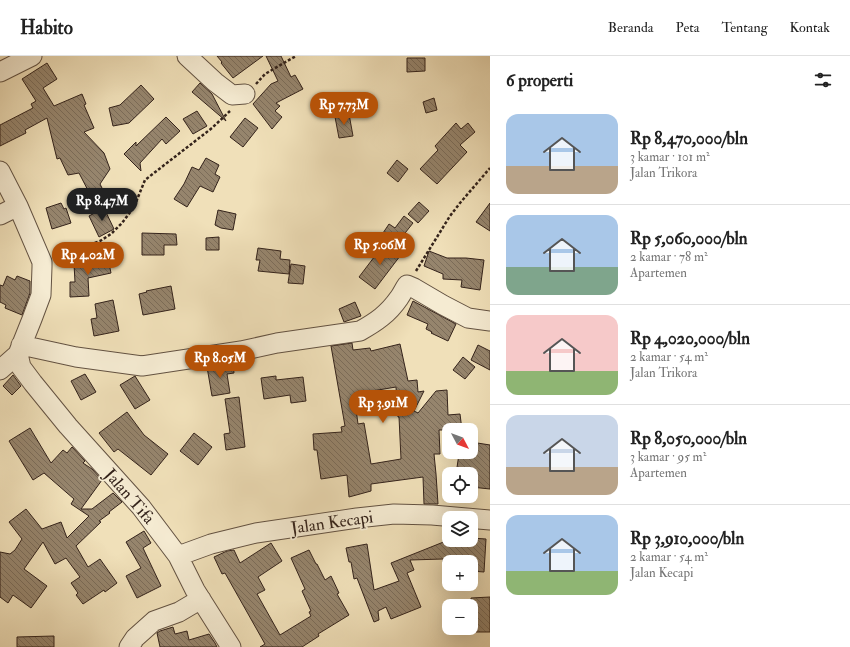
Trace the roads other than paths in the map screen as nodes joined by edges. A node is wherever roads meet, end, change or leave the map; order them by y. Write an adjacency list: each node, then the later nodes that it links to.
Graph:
1 (32, 56): 3 (street)
2 (187, 56): 4 (street)
3 (0, 72)
4 (245, 94)
5 (0, 171): 6 (street)
6 (18, 206): 7 (street); 9 (street)
7 (0, 215)
8 (490, 320): 9 (street)
9 (20, 350): 10 (street); 12 (street, Jalan Tifa)
10 (0, 370)
11 (490, 520): 12 (street, Jalan Kecapi)
12 (178, 556): 13 (street, Jalan Tifa)
13 (201, 599): 14 (street); 15 (street, Jalan Tifa)
14 (129, 647)
15 (231, 647)

